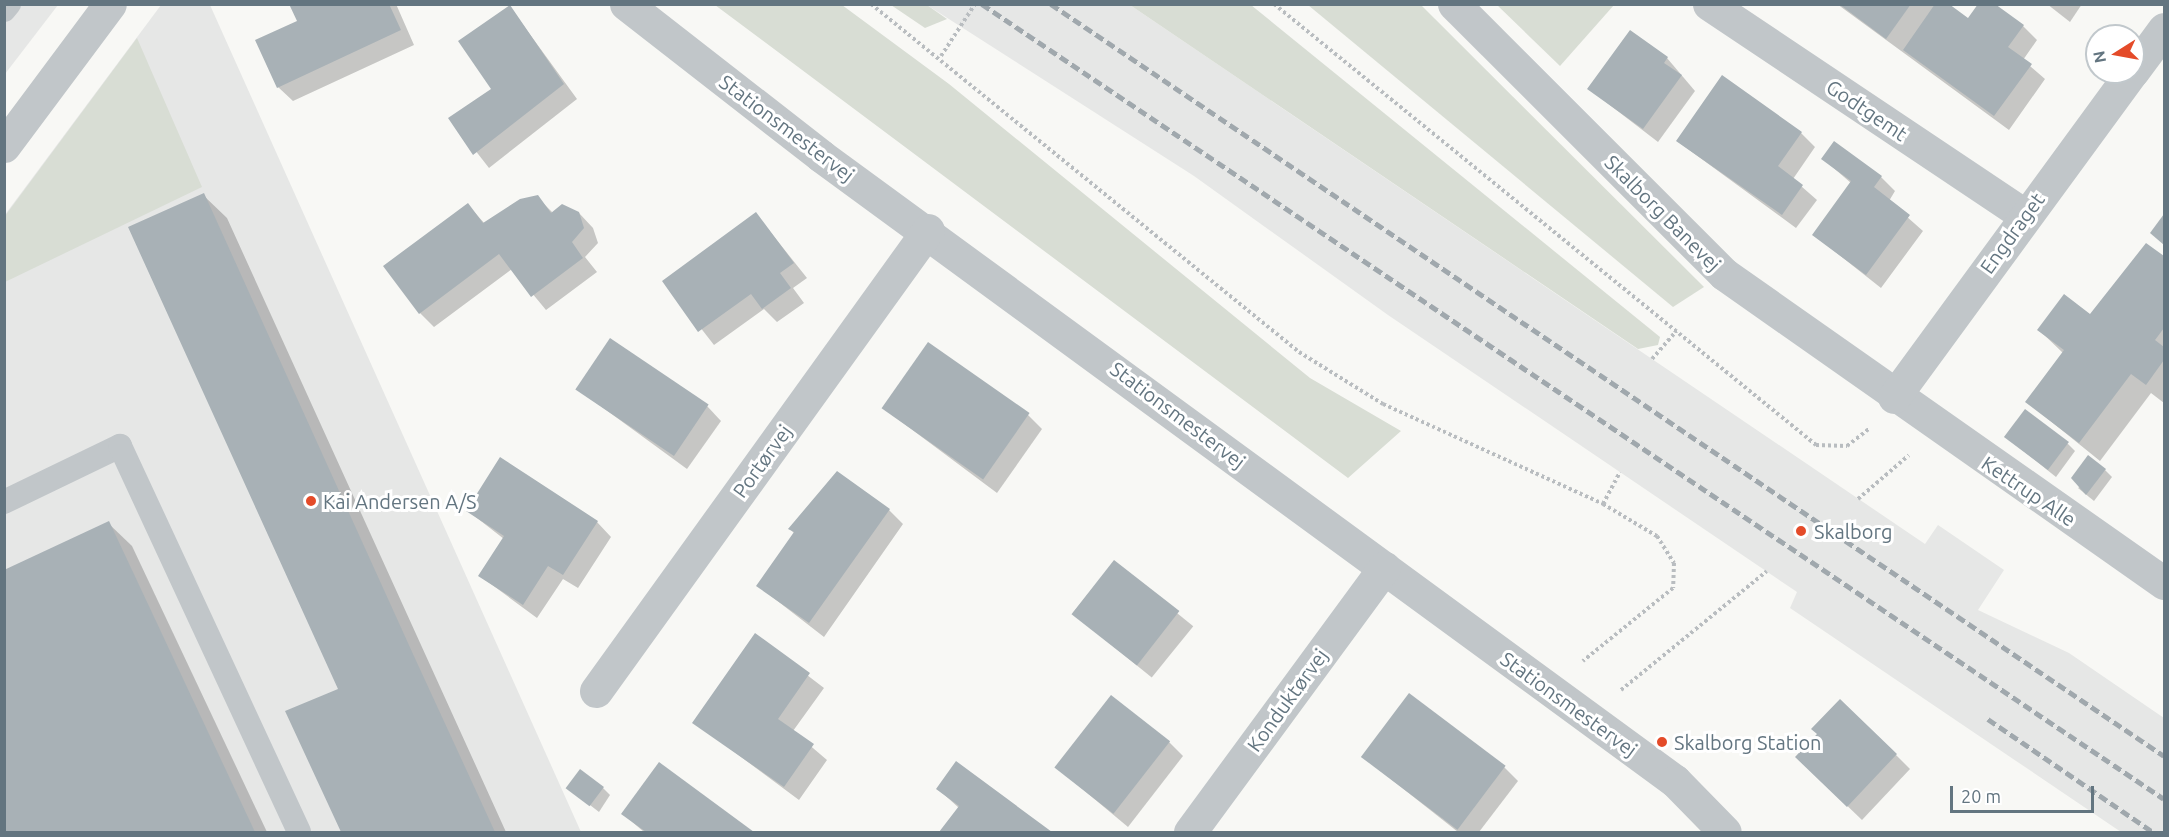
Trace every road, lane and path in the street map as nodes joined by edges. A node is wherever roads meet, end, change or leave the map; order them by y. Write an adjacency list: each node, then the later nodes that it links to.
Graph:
1 (9, 4): 9 (lane)
2 (110, 4): 14 (street)
3 (626, 4): 16 (street, Stationsmestervej)
4 (871, 4): 12 (path)
5 (975, 4): 12 (path)
6 (1274, 4): 17 (path)
7 (1454, 4): 19 (street, Skalborg Banevej)
8 (1709, 4): 15 (street, Godtgemt)
9 (4, 10)
10 (2164, 29): 11 (street, Engdraget)
11 (2145, 54)
12 (941, 56): 24 (path)
13 (2122, 84): 15 (street, Engdraget)
14 (4, 146)
15 (2025, 215): 19 (street, Engdraget)
16 (928, 230): 25 (street, Stationsmestervej); 29 (street, Portørvej)
17 (1676, 331): 18 (path); 19 (path)
18 (1652, 359)
19 (1894, 396): 27 (street, Kettrup Alle)
20 (1620, 472): 24 (path)
21 (1874, 484): 22 (path)
22 (1858, 498)
23 (4, 502): 31 (lane)
24 (1603, 504): 28 (path)
25 (1384, 568): 28 (street, Stationsmestervej); 32 (street, Konduktørvej)
26 (1767, 572): 30 (path)
27 (2164, 584)
28 (1547, 689): 30 (street, Stationsmestervej)
29 (596, 691)
30 (1586, 717): 33 (street, Stationsmestervej)
31 (299, 832)
32 (1190, 832)
33 (1725, 832)

